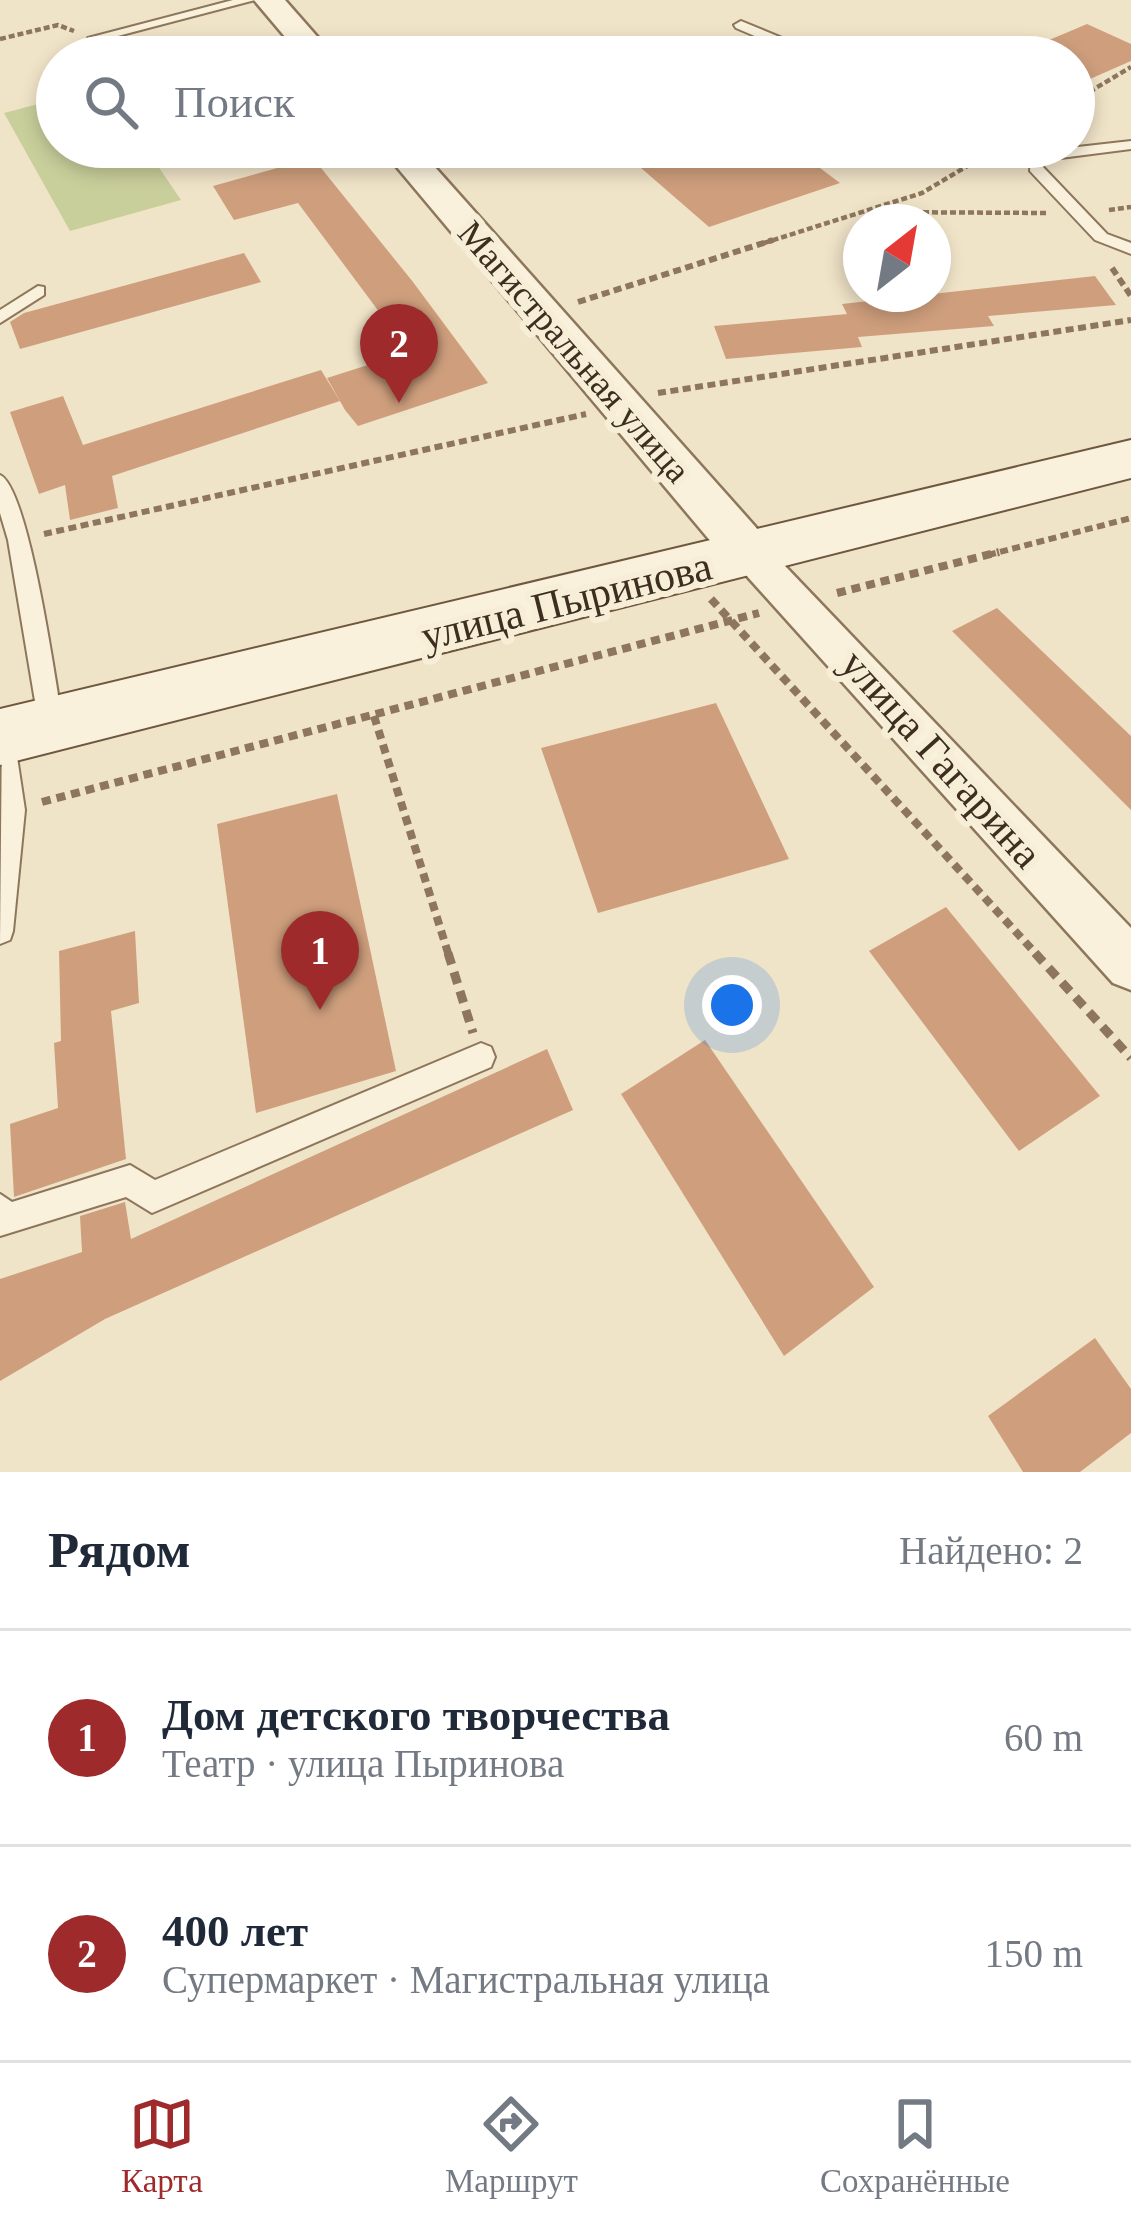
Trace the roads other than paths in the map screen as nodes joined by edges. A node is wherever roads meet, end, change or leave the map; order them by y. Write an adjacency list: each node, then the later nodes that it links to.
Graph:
1 (249, 0): 4 (lane)
2 (269, 0): 5 (street)
3 (741, 25): 6 (lane)
4 (103, 36)
5 (301, 36)
6 (767, 36)
7 (1131, 145): 8 (lane)
8 (1095, 147)
9 (416, 168): 16 (street, Магистральная улица)
10 (1036, 168): 11 (lane)
11 (1131, 249)
12 (38, 291): 13 (lane)
13 (0, 318)
14 (1131, 459): 16 (main road, улица Пыринова)
15 (0, 482): 17 (lane)
16 (730, 576): 17 (main road, улица Пыринова); 19 (street, улица Гагарина)
17 (18, 733): 18 (lane)
18 (0, 932)
19 (1131, 965)
20 (481, 1057): 21 (lane)
21 (0, 1210)

